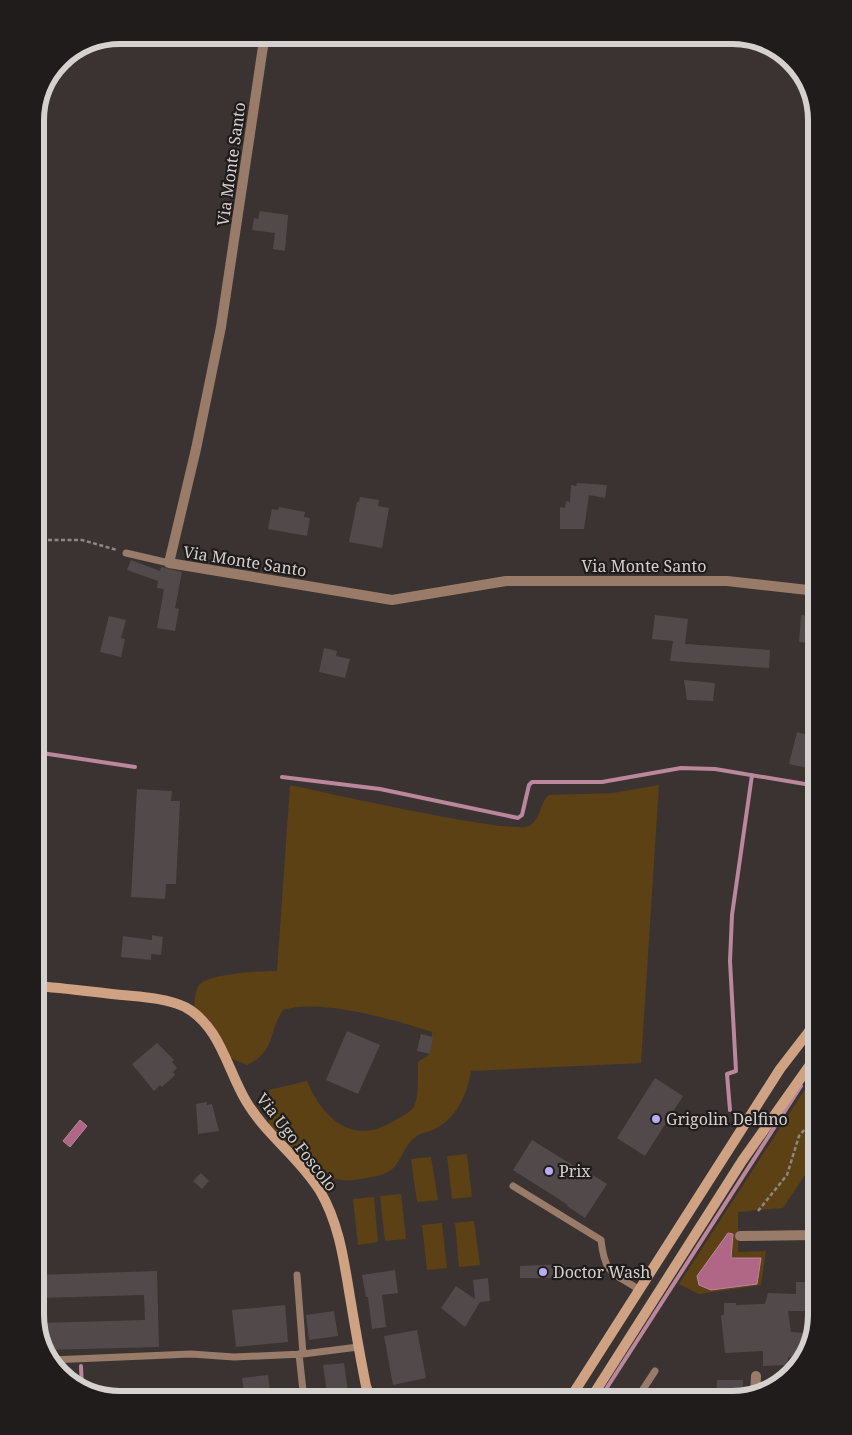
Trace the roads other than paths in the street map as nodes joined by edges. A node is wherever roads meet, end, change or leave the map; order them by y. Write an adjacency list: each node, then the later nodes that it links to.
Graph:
1 (263, 44): 3 (street, Via Monte Santo)
2 (126, 553): 3 (lane)
3 (168, 563): 4 (street, Via Monte Santo)
4 (808, 590)
5 (44, 987): 13 (main road, Via Ugo Foscolo)
6 (808, 1033): 12 (main road)
7 (808, 1068): 22 (main road)
8 (513, 1186): 12 (lane)
9 (808, 1235): 10 (street)
10 (740, 1236)
11 (298, 1275): 14 (lane)
12 (640, 1290): 21 (main road)
13 (358, 1346): 14 (lane); 20 (main road, Via Ugo Foscolo)
14 (301, 1354): 15 (lane); 19 (lane)
15 (59, 1360)
16 (655, 1372): 23 (lane)
17 (756, 1376): 18 (street)
18 (755, 1387)
19 (303, 1391)
20 (369, 1391)
21 (575, 1391)
22 (596, 1391)
23 (642, 1391)

